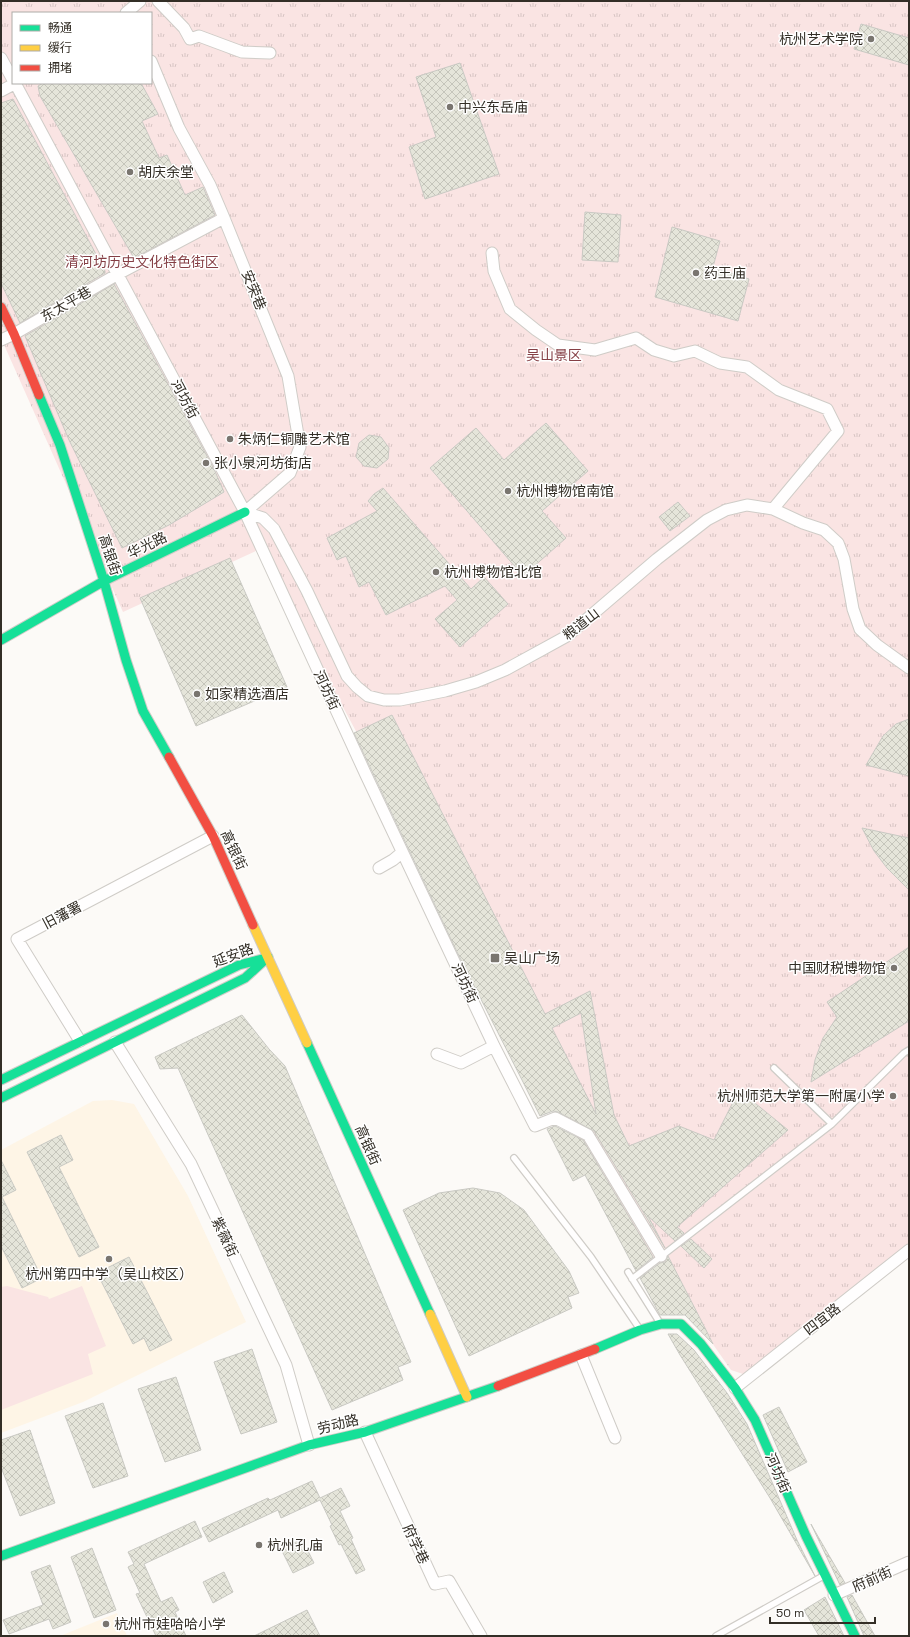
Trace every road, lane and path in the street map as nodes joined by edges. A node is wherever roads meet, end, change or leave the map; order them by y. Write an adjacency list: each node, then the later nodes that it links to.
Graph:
1 (140, 1): 3 (street)
2 (158, 1): 4 (street)
3 (127, 12)
4 (270, 52)
5 (1, 58): 7 (street)
6 (152, 63): 11 (street, 安荣巷)
7 (12, 78)
8 (13, 84): 10 (street)
9 (16, 84): 13 (street, 河坊街)
10 (1, 91)
11 (224, 218): 13 (street, 东太平巷); 18 (street, 安荣巷)
12 (492, 253): 17 (street)
13 (118, 274): 15 (street, 东太平巷); 18 (street, 河坊街)
14 (1, 307): 15 (street, 高银街)
15 (14, 334): 16 (street, 东太平巷); 19 (street, 高银街)
16 (1, 340)
17 (773, 509): 18 (street, 粮道山); 21 (street, 粮道山)
18 (245, 512): 19 (street, 华光路); 28 (street, 河坊街)
19 (104, 581): 20 (street, 华光路); 22 (street, 高银街)
20 (1, 640)
21 (909, 668)
22 (213, 836): 25 (street, 高银街); 26 (street, 旧藩署)
23 (399, 854): 24 (street)
24 (379, 868)
25 (268, 957): 26 (street, 延安路); 27 (street, 延安路); 45 (street, 高银街)
26 (80, 1041): 32 (street, 延安路)
27 (115, 1042): 33 (street, 延安路); 48 (street, 紫薇街)
28 (494, 1046): 30 (street); 37 (street, 河坊街)
29 (909, 1050): 34 (lane)
30 (437, 1054)
31 (774, 1068): 34 (lane)
32 (1, 1080)
33 (1, 1098)
34 (832, 1124): 37 (lane)
35 (514, 1158): 42 (lane)
36 (909, 1250): 44 (street, 四宜路)
37 (661, 1256): 39 (lane)
38 (628, 1272): 39 (lane)
39 (632, 1279): 40 (lane)
40 (661, 1324): 41 (street, 劳动路); 42 (street, 劳动路)
41 (681, 1324): 44 (street, 河坊街)
42 (640, 1330): 43 (street, 劳动路)
43 (582, 1355): 45 (street, 劳动路); 47 (street)
44 (735, 1388): 51 (street, 河坊街)
45 (467, 1397): 46 (street, 劳动路)
46 (365, 1432): 48 (street, 劳动路); 53 (street, 府学巷)
47 (614, 1438)
48 (309, 1446): 49 (street, 劳动路)
49 (1, 1556)
50 (909, 1562): 52 (street, 府前街)
51 (825, 1575): 52 (street, 河坊街); 54 (lane)
52 (834, 1595): 55 (street, 河坊街)
53 (480, 1636)
54 (716, 1636)
55 (855, 1636)

